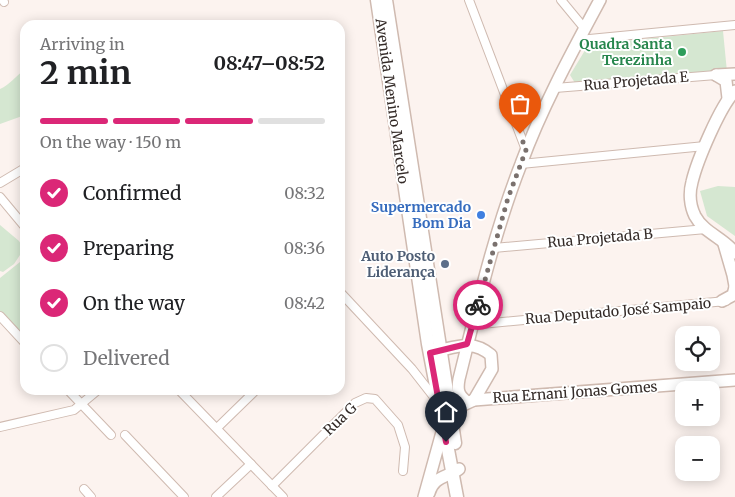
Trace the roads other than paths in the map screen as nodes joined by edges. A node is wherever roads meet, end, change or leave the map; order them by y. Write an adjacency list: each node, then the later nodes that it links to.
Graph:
1 (377, 0): 32 (main road, Avenida Menino Marcelo)
2 (386, 0): 32 (main road, Avenida Menino Marcelo)
3 (470, 0): 14 (street)
4 (561, 0): 7 (street)
5 (600, 0): 7 (street)
6 (735, 25): 8 (street)
7 (585, 29): 8 (street)
8 (579, 40): 11 (street)
9 (735, 74): 10 (street)
10 (716, 75): 11 (street, Rua Projetada E); 12 (street)
11 (555, 88): 14 (street)
12 (732, 94): 13 (street)
13 (705, 146): 15 (street); 20 (street)
14 (526, 150): 15 (street)
15 (521, 164): 22 (street)
16 (20, 171): 17 (street)
17 (0, 183)
18 (0, 197): 19 (street)
19 (20, 221)
20 (706, 229): 21 (street); 22 (street, Rua Projetada B)
21 (722, 240): 23 (street); 24 (street)
22 (494, 248): 29 (street)
23 (735, 253)
24 (735, 286): 27 (street)
25 (345, 297): 39 (street)
26 (735, 300): 27 (street, Rua Deputado José Sampaio)
27 (722, 301): 29 (street, Rua Deputado José Sampaio)
28 (0, 316): 30 (street)
29 (472, 325): 31 (street)
30 (20, 338)
31 (467, 344): 32 (street); 38 (street); 38 (street)
32 (435, 352): 39 (main road, Avenida Menino Marcelo); 41 (main road, Avenida Menino Marcelo)
33 (735, 380): 38 (street, Rua Ernani Jonas Gomes)
34 (73, 395): 40 (street)
35 (93, 395): 40 (street)
36 (184, 395): 43 (street)
37 (251, 395): 43 (street)
38 (471, 401): 41 (street)
39 (439, 403): 41 (main road, Avenida Menino Marcelo)
40 (82, 405): 42 (street); 44 (street)
41 (447, 421): 48 (main road, Avenida Menino Marcelo); 55 (street)
42 (0, 427)
43 (217, 428): 46 (street)
44 (111, 435)
45 (126, 435): 52 (street)
46 (251, 464): 49 (street); 53 (street)
47 (403, 471): 49 (street, Rua G)
48 (456, 471): 56 (street); 57 (main road, Avenida Menino Marcelo); 58 (main road, Avenida Menino Marcelo)
49 (272, 486): 54 (street)
50 (84, 489): 51 (street)
51 (91, 497)
52 (184, 497)
53 (216, 497)
54 (283, 497)
55 (424, 497)
56 (428, 497)
57 (457, 497)
58 (465, 497)

